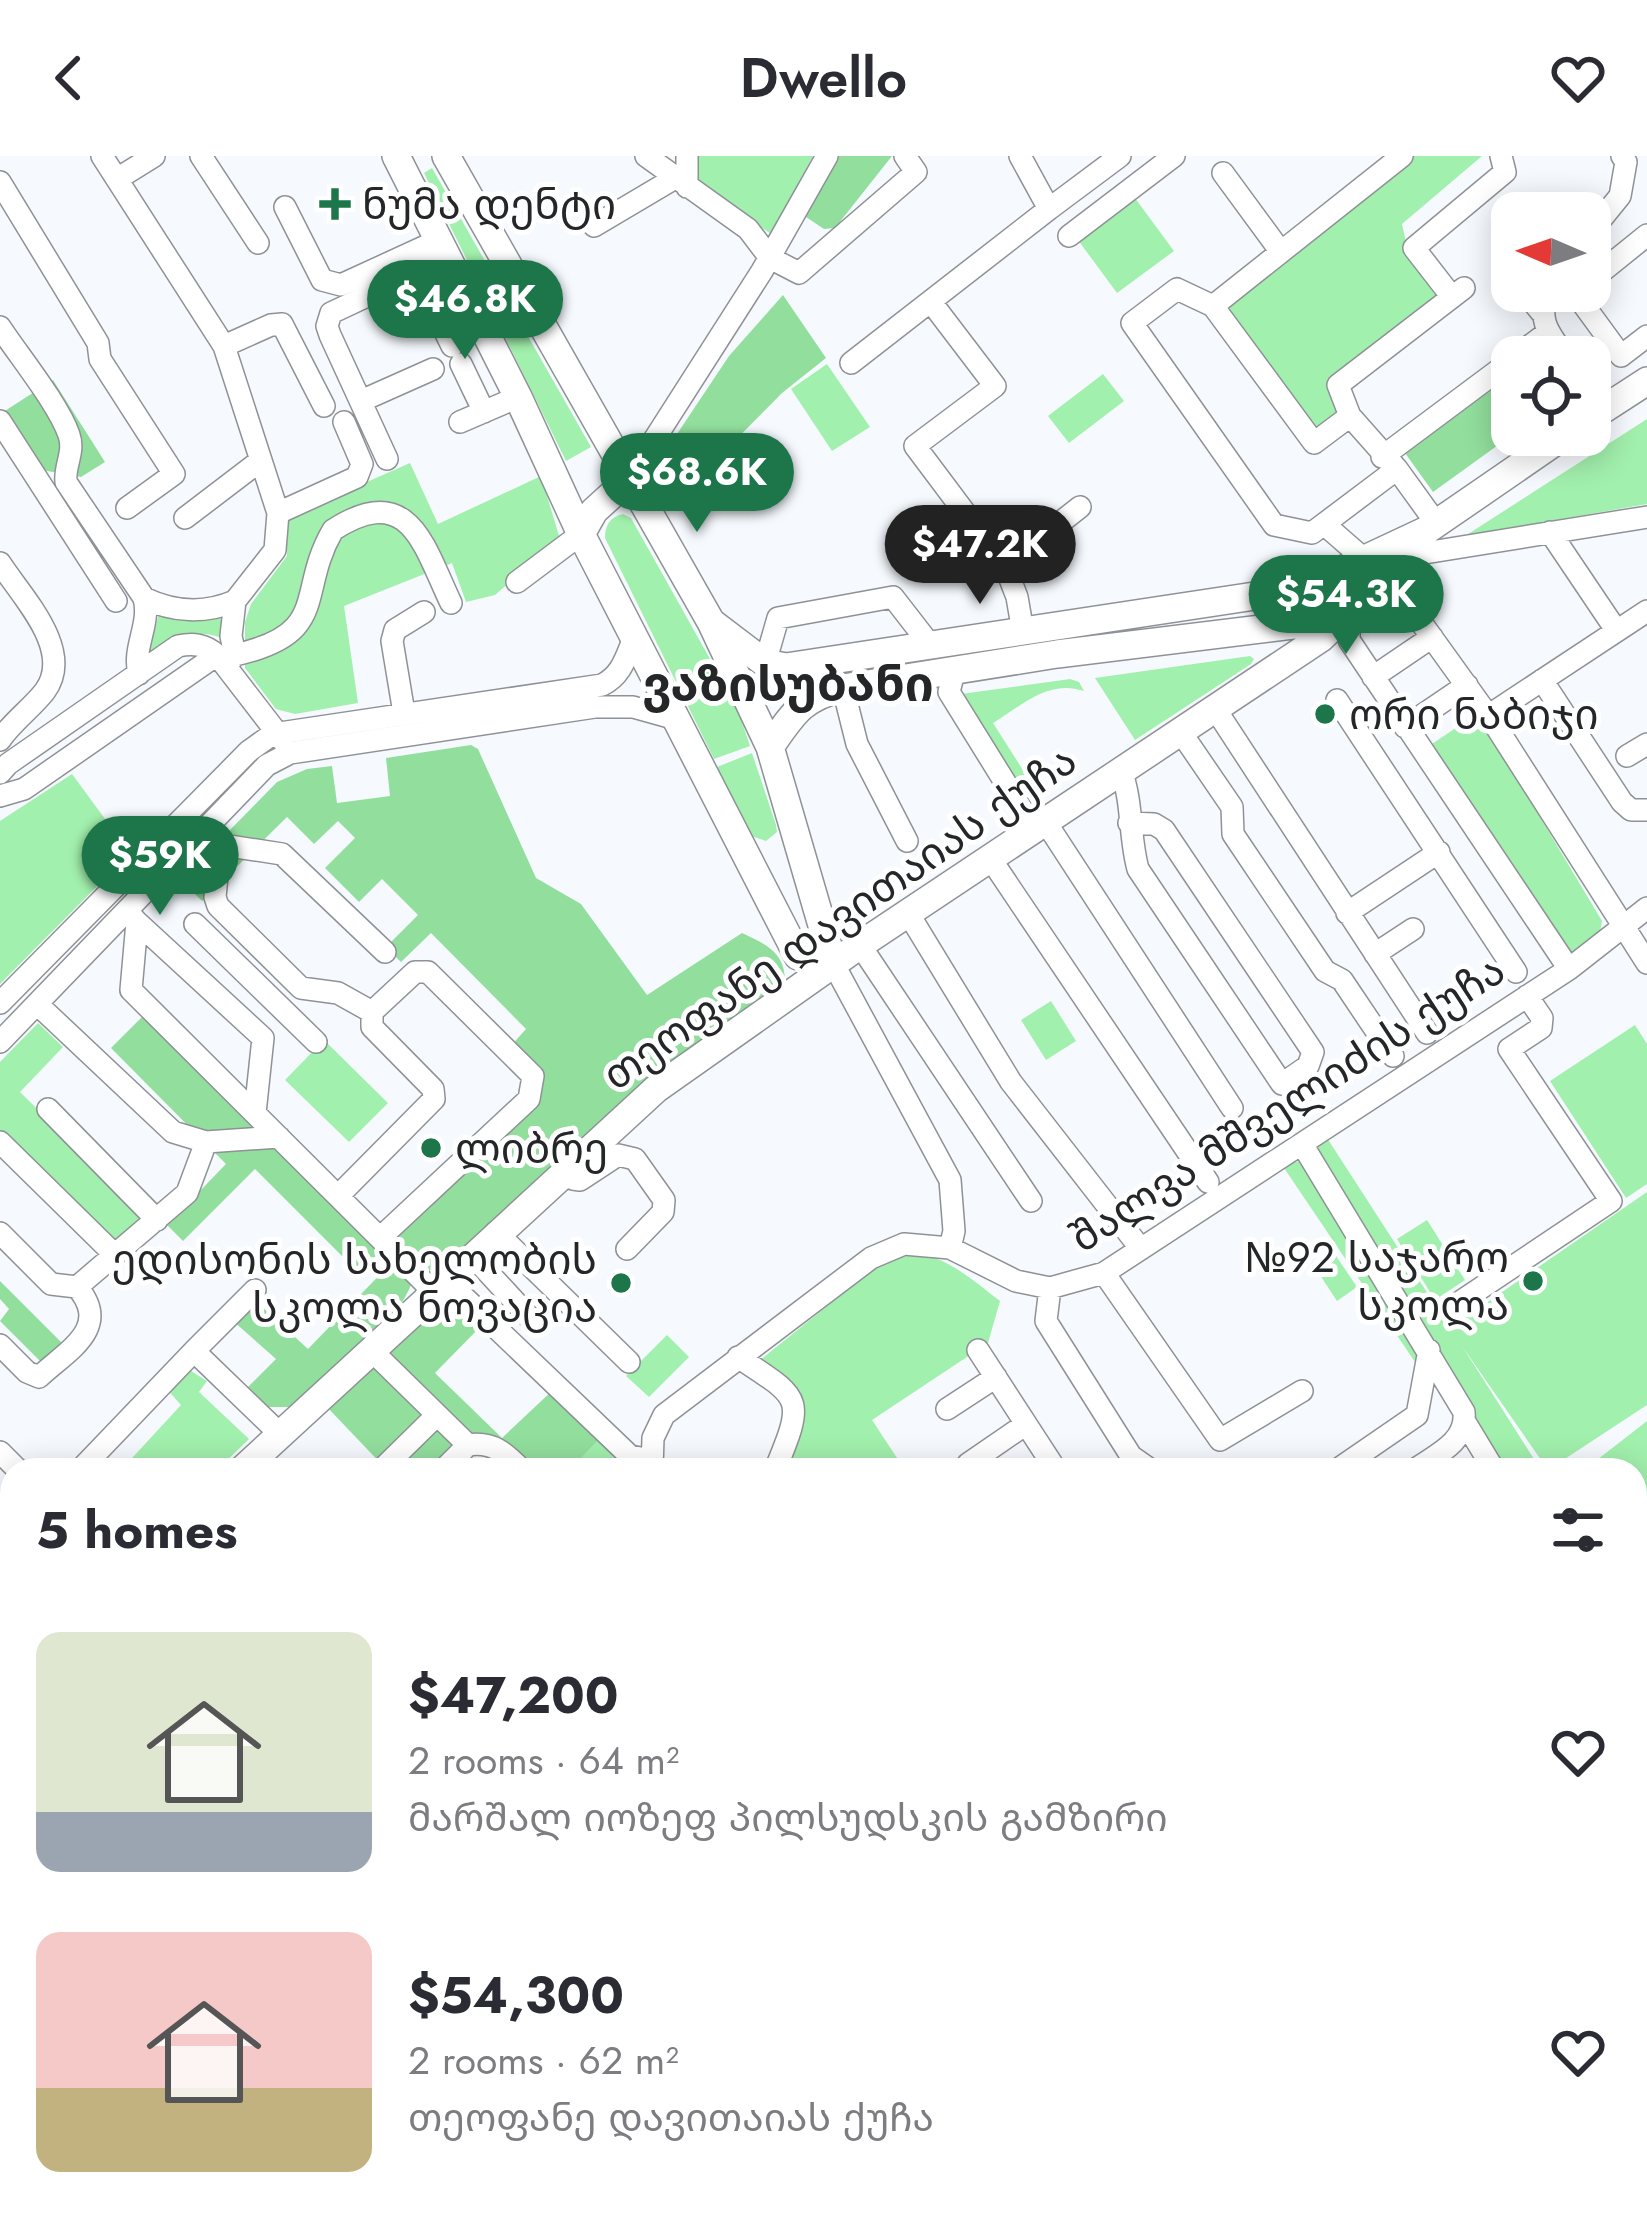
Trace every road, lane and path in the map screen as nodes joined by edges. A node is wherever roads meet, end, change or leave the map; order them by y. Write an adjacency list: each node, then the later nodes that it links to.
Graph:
1 (102, 156): 17 (street)
2 (154, 156): 17 (street)
3 (200, 156): 26 (street)
4 (446, 156): 57 (main road)
5 (646, 156): 18 (street)
6 (687, 156): 18 (street)
7 (826, 156): 29 (street)
8 (905, 156): 29 (street)
9 (1020, 156): 22 (street)
10 (1120, 156): 22 (street)
11 (1174, 156): 24 (street)
12 (1402, 156): 28 (street)
13 (1501, 156): 49 (street)
14 (1622, 156): 21 (street)
15 (400, 158): 27 (main road)
16 (1223, 173): 28 (street)
17 (117, 179): 39 (street)
18 (681, 183): 23 (street); 29 (street)
19 (2, 192): 59 (street)
20 (285, 206): 27 (street)
21 (1611, 207)
22 (1049, 209): 33 (street)
23 (594, 226)
24 (1069, 236)
25 (1647, 236): 30 (street)
26 (258, 243)
27 (444, 249): 31 (main road); 46 (street)
28 (1281, 252): 34 (street)
29 (770, 258): 57 (street)
30 (1611, 264)
31 (462, 286): 32 (street); 44 (main road)
32 (430, 301): 35 (street); 48 (street)
33 (931, 302): 40 (street); 68 (street)
34 (1213, 306): 49 (street); 63 (street)
35 (405, 312)
36 (1589, 312): 38 (street)
37 (2, 333): 71 (street)
38 (1647, 336)
39 (224, 346): 47 (street); 55 (street)
40 (851, 363)
41 (433, 369): 46 (street)
42 (1491, 377): 56 (street)
43 (1647, 380): 45 (main road)
44 (518, 397): 48 (street); 66 (main road)
45 (1611, 397)
46 (361, 401): 54 (street)
47 (324, 406)
48 (484, 412): 52 (street)
49 (1350, 416): 56 (street)
50 (0, 421): 72 (street)
51 (344, 422): 60 (street)
52 (460, 422)
53 (1534, 456): 64 (main road, თეოფანე დავითაიას ქუჩა)
54 (387, 459)
55 (261, 460): 60 (street); 62 (street)
56 (1390, 463): 63 (street); 64 (street)
57 (629, 478): 66 (main road); 78 (main road)
58 (1080, 507): 68 (street)
59 (127, 508)
60 (278, 513): 73 (street)
61 (1647, 517): 65 (street)
62 (185, 518)
63 (1325, 525): 69 (street)
64 (1431, 527): 69 (main road, თეოფანე დავითაიას ქუჩა); 69 (main road, თეოფანე დავითაიას ქუჩა)
65 (1550, 532): 69 (street); 79 (street)
66 (581, 534): 70 (street); 82 (main road)
67 (0, 563): 100 (street)
68 (1005, 566): 80 (street)
69 (1366, 568): 75 (main road, თეოფანე დავითაიას ქუჩა); 75 (main road); 80 (main road); 81 (street)
70 (518, 582)
71 (143, 598): 73 (street); 87 (street)
72 (116, 601)
73 (235, 602): 84 (street)
74 (451, 603): 84 (street)
75 (1351, 605): 86 (main road); 88 (street); 94 (main road, თეოფანე დავითაიას ქუჩა)
76 (1647, 611): 79 (street)
77 (424, 612): 95 (street)
78 (711, 622): 85 (main road); 103 (main road)
79 (1616, 630): 89 (street)
80 (1023, 632): 83 (main road)
81 (1432, 637): 88 (street); 90 (street)
82 (634, 638): 95 (street); 97 (main road)
83 (931, 646): 85 (main road); 85 (street)
84 (226, 658): 87 (street); 101 (street); 108 (street)
85 (765, 663)
86 (955, 668): 91 (main road); 112 (street)
87 (139, 674): 106 (street)
88 (1372, 677): 98 (street)
89 (1542, 680): 96 (street); 109 (street)
90 (1467, 685): 96 (street); 98 (street)
91 (843, 688): 103 (main road); 115 (street)
92 (1337, 700): 116 (street)
93 (0, 704): 100 (street)
94 (1216, 710): 99 (main road, თეოფანე დავითაიას ქუჩა); 123 (street)
95 (404, 713): 101 (street)
96 (1488, 716): 126 (street)
97 (676, 719): 104 (street); 111 (main road)
98 (1405, 728): 135 (street)
99 (1180, 731): 107 (main road, თეოფანე დავითაიას ქუჩა); 145 (street)
100 (7, 732)
101 (278, 732): 104 (street); 118 (street)
102 (1647, 744): 105 (street)
103 (770, 747): 113 (main road)
104 (290, 753): 114 (street)
105 (1627, 757)
106 (2, 763)
107 (1121, 771): 110 (street); 112 (main road, თეოფანე დავითაიას ქუჩა)
108 (0, 796)
109 (1647, 810)
110 (1130, 823): 110 (street)
111 (730, 825): 113 (main road); 133 (main road)
112 (1040, 825): 117 (main road, თეოფანე დავითაიას ქუჩა); 146 (street)
113 (791, 827): 133 (main road)
114 (210, 841): 119 (street); 120 (street); 131 (street)
115 (907, 841)
116 (1439, 852): 123 (street); 137 (street)
117 (990, 858): 122 (main road, თეოფანე დავითაიას ქუჩა); 154 (street)
118 (136, 866): 119 (street); 130 (street)
119 (155, 882): 124 (street)
120 (216, 901): 125 (street); 141 (street)
121 (1647, 908): 126 (street, შალვა მშველიძის ქუჩა)
122 (908, 913): 128 (main road, თეოფანე დავითაიას ქუჩა); 163 (street)
123 (1348, 913): 132 (street)
124 (132, 917): 129 (street); 136 (street); 148 (street)
125 (194, 924): 129 (street); 144 (street)
126 (1623, 927): 134 (street); 135 (street, შალვა მშველიძის ქუჩა)
127 (1413, 929): 132 (street)
128 (860, 945): 133 (main road, თეოფანე დავითაიას ქუჩა); 156 (street)
129 (169, 950): 148 (street)
130 (51, 951): 136 (street); 139 (street)
131 (386, 952)
132 (1375, 955): 142 (street)
133 (833, 963): 153 (main road, თეოფანე დავითაიას ქუჩა); 161 (street)
134 (1647, 963)
135 (1569, 969): 138 (street, შალვა მშველიძის ქუჩა)
136 (69, 970): 140 (street)
137 (1516, 972)
138 (1527, 996): 152 (street, შალვა მშველიძის ქუჩა); 171 (street)
139 (0, 1003)
140 (37, 1004): 143 (street); 151 (street)
141 (372, 1012): 155 (street); 160 (street)
142 (1427, 1033)
143 (0, 1042)
144 (316, 1042)
145 (1393, 1057)
146 (1232, 1108)
147 (48, 1109): 157 (street)
148 (255, 1113): 149 (street)
149 (279, 1137): 151 (street); 155 (street)
150 (0, 1142): 165 (street)
151 (206, 1142): 157 (street)
152 (1302, 1144): 163 (street, შალვა მშველიძის ქუჩა); 176 (street)
153 (566, 1170): 158 (main road, თეოფანე დავითაიას ქუჩა); 162 (street)
154 (1208, 1182)
155 (338, 1196): 160 (street)
156 (1031, 1201)
157 (158, 1220): 165 (street)
158 (496, 1232): 164 (main road, თეოფანე დავითაიას ქუჩა); 179 (street)
159 (0, 1233): 168 (street)
160 (380, 1238): 167 (street)
161 (950, 1248): 169 (street, შალვა მშველიძის ქუჩა); 178 (street)
162 (627, 1249)
163 (1141, 1250): 166 (street, შალვა მშველიძის ქუჩა)
164 (472, 1255): 167 (main road, თეოფანე დავითაიას ქუჩა); 172 (street)
165 (116, 1256): 168 (street)
166 (1104, 1274): 169 (street, შალვა მშველიძის ქუჩა); 181 (street)
167 (439, 1285): 174 (main road, თეოფანე დავითაიას ქუჩა); 193 (street)
168 (77, 1287): 173 (street)
169 (1051, 1288): 198 (street)
170 (255, 1290): 177 (street)
171 (1451, 1308)
172 (531, 1318)
173 (0, 1345)
174 (370, 1349): 183 (street); 186 (main road, თეოფანე დავითაიას ქუჩა)
175 (978, 1350): 180 (street)
176 (1429, 1350): 184 (street); 199 (street)
177 (194, 1351): 186 (street); 188 (street)
178 (738, 1357): 194 (street); 195 (street)
179 (629, 1362)
180 (996, 1377): 182 (street); 185 (street)
181 (1301, 1391)
182 (946, 1409)
183 (437, 1414): 187 (street); 190 (street)
184 (1465, 1422): 200 (street); 201 (street)
185 (1026, 1424): 196 (street); 197 (street)
186 (280, 1434): 189 (main road, თეოფანე დავითაიას ქუჩა)
187 (468, 1445): 191 (street); 192 (street)
188 (91, 1458)
189 (255, 1458)
190 (393, 1458)
191 (455, 1458)
192 (507, 1458)
193 (635, 1458)
194 (652, 1458)
195 (780, 1458)
196 (977, 1458)
197 (1046, 1458)
198 (1133, 1458)
199 (1355, 1458)
200 (1431, 1458)
201 (1487, 1458)

